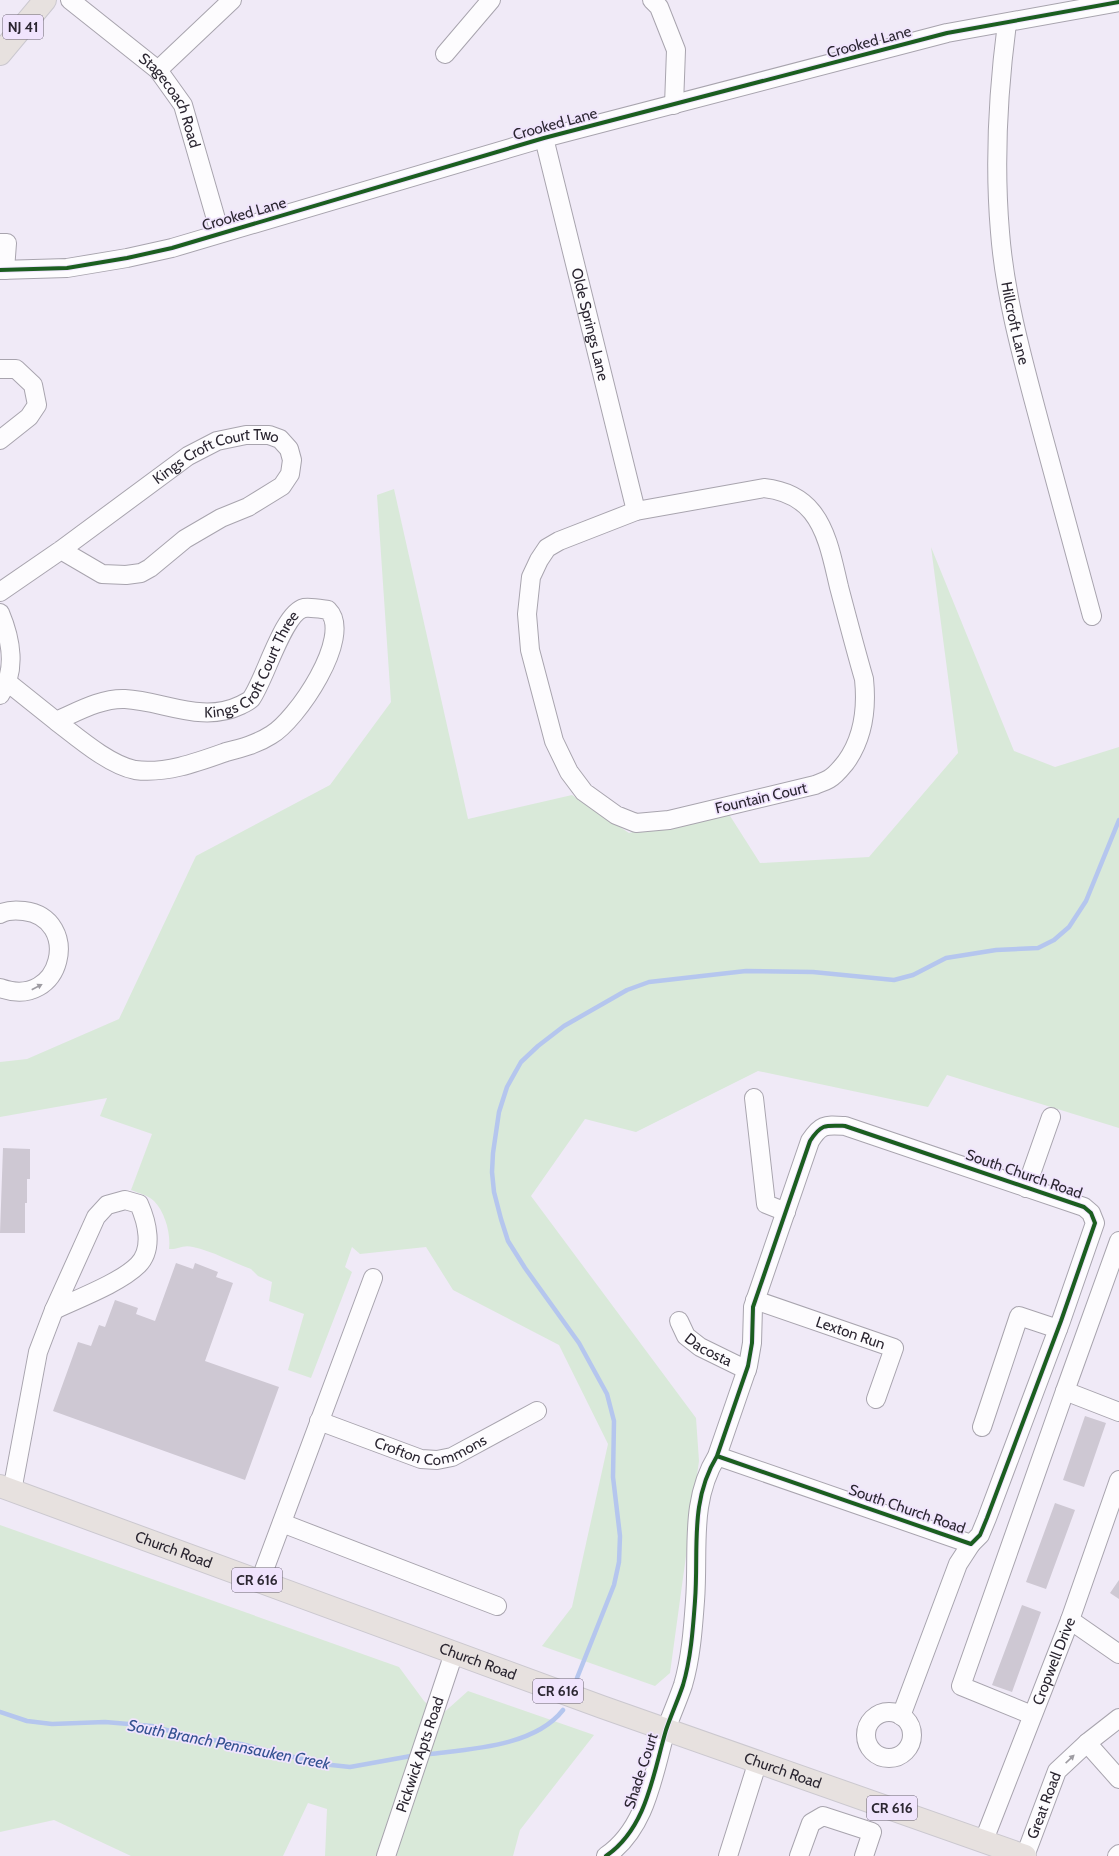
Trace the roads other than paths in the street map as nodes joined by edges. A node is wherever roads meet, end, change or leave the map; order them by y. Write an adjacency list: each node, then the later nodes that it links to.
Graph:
1 (45, 0): 8 (main road, NJ 41)
2 (70, 0): 10 (street, Stagecoach Road)
3 (232, 0): 10 (street)
4 (491, 0): 9 (street)
5 (652, 0): 11 (street)
6 (1119, 2): 7 (street, Crooked Lane)
7 (1007, 23): 11 (street, Crooked Lane); 22 (street, Hillcroft Lane)
8 (0, 54)
9 (445, 54)
10 (158, 70): 13 (street, Stagecoach Road)
11 (674, 105): 12 (street, Crooked Lane)
12 (544, 138): 13 (street, Crooked Lane); 18 (street, Olde Springs Lane)
13 (220, 233): 15 (street, Crooked Lane)
14 (0, 242): 15 (street)
15 (3, 270)
16 (0, 369): 17 (street)
17 (0, 440)
18 (636, 511): 18 (street, Fountain Court)
19 (61, 550): 19 (street, Kings Croft Court Two); 20 (street, Kings Croft Court Two)
20 (0, 592)
21 (0, 613): 23 (street)
22 (1092, 616)
23 (3, 688): 24 (street, Kings Croft Court Three)
24 (56, 721): 24 (street, Kings Croft Court Three)
25 (0, 914): 26 (street, one-way to 25)
26 (0, 988)
27 (754, 1098): 30 (street)
28 (1051, 1117): 29 (street)
29 (1026, 1188): 30 (street, South Church Road); 36 (street, South Church Road)
30 (786, 1212): 33 (street, South Church Road)
31 (1119, 1241): 38 (street)
32 (373, 1278): 42 (street)
33 (755, 1300): 37 (street, South Church Road); 39 (street, Lexton Run)
34 (54, 1310): 34 (street); 46 (street)
35 (679, 1321): 37 (street, Dacosta)
36 (1058, 1330): 43 (street); 48 (street, South Church Road)
37 (747, 1370): 44 (street, South Church Road)
38 (1065, 1391): 41 (street); 54 (street)
39 (876, 1399)
40 (537, 1411): 42 (street, Crofton Commons)
41 (1119, 1412)
42 (320, 1421): 47 (street)
43 (982, 1427)
44 (717, 1456): 48 (street, South Church Road); 57 (street, South Church Road)
45 (1119, 1480): 51 (street, Cropwell Drive)
46 (6, 1488): 49 (main road, Church Road / CR 616)
47 (282, 1522): 49 (street); 50 (street)
48 (971, 1544): 55 (street)
49 (260, 1581): 52 (main road, Church Road / CR 616)
50 (497, 1606)
51 (1070, 1620): 53 (street); 54 (street, Cropwell Drive)
52 (454, 1653): 57 (main road, Church Road / CR 616); 64 (street, Pickwick Apts Road)
53 (1119, 1654)
54 (1032, 1715): 63 (street, Cropwell Drive)
55 (900, 1716)
56 (1119, 1718): 58 (street, Great Road)
57 (666, 1729): 59 (main road, Church Road / CR 616); 65 (street, Shade Court)
58 (1088, 1743): 60 (street); 69 (street, Great Road, one-way to 58)
59 (758, 1761): 61 (main road, Church Road / CR 616); 66 (street)
60 (1119, 1779)
61 (852, 1794): 62 (street); 63 (main road, Church Road / CR 616)
62 (844, 1822): 67 (street); 68 (street)
63 (984, 1840): 69 (main road, Church Road / CR 616)
64 (386, 1856)
65 (606, 1856)
66 (728, 1856)
67 (799, 1856)
68 (864, 1856)
69 (1025, 1856)

